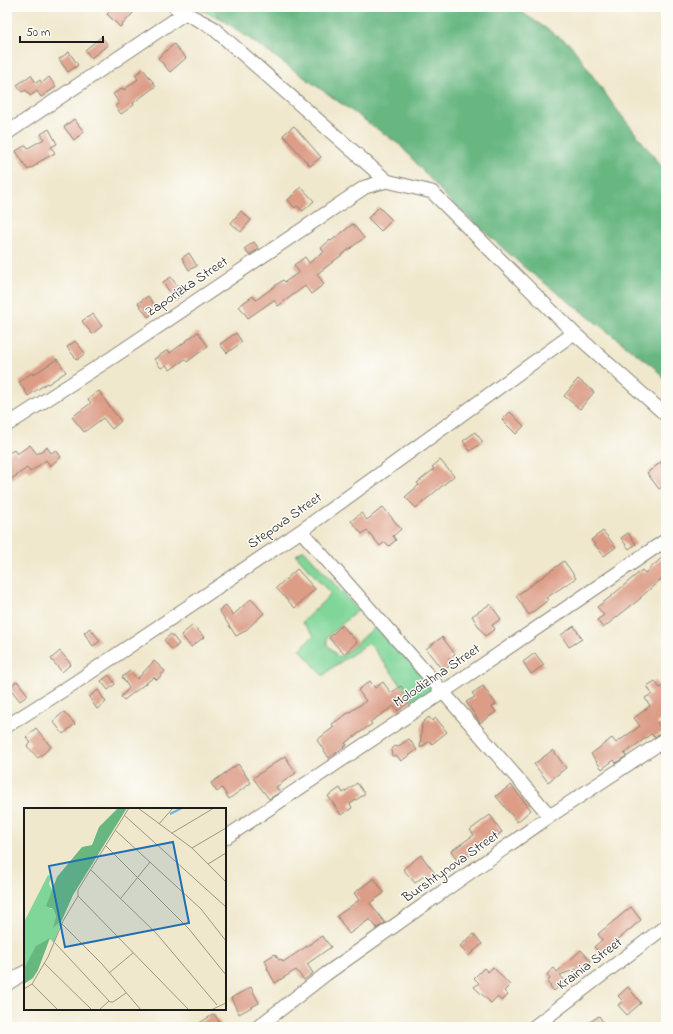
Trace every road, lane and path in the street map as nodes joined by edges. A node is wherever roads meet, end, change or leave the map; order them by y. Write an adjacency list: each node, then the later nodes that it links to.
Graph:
1 (180, 10): 2 (street); 3 (street)
2 (7, 133)
3 (387, 181): 4 (street); 6 (street, Zaporizka Street)
4 (574, 333): 5 (street); 7 (street, Stepova Street)
5 (666, 415)
6 (7, 425)
7 (301, 531): 9 (street); 10 (street, Stepova Street)
8 (666, 540): 9 (street, Molodizhna Street)
9 (443, 692): 12 (street); 13 (street, Molodizhna Street)
10 (7, 726)
11 (666, 739): 12 (street, Burshtynova Street)
12 (550, 816): 17 (street, Burshtynova Street)
13 (226, 837)
14 (666, 926): 18 (street, Krainia Street)
15 (24, 973): 16 (street)
16 (7, 984)
17 (258, 1027)
18 (534, 1027)

